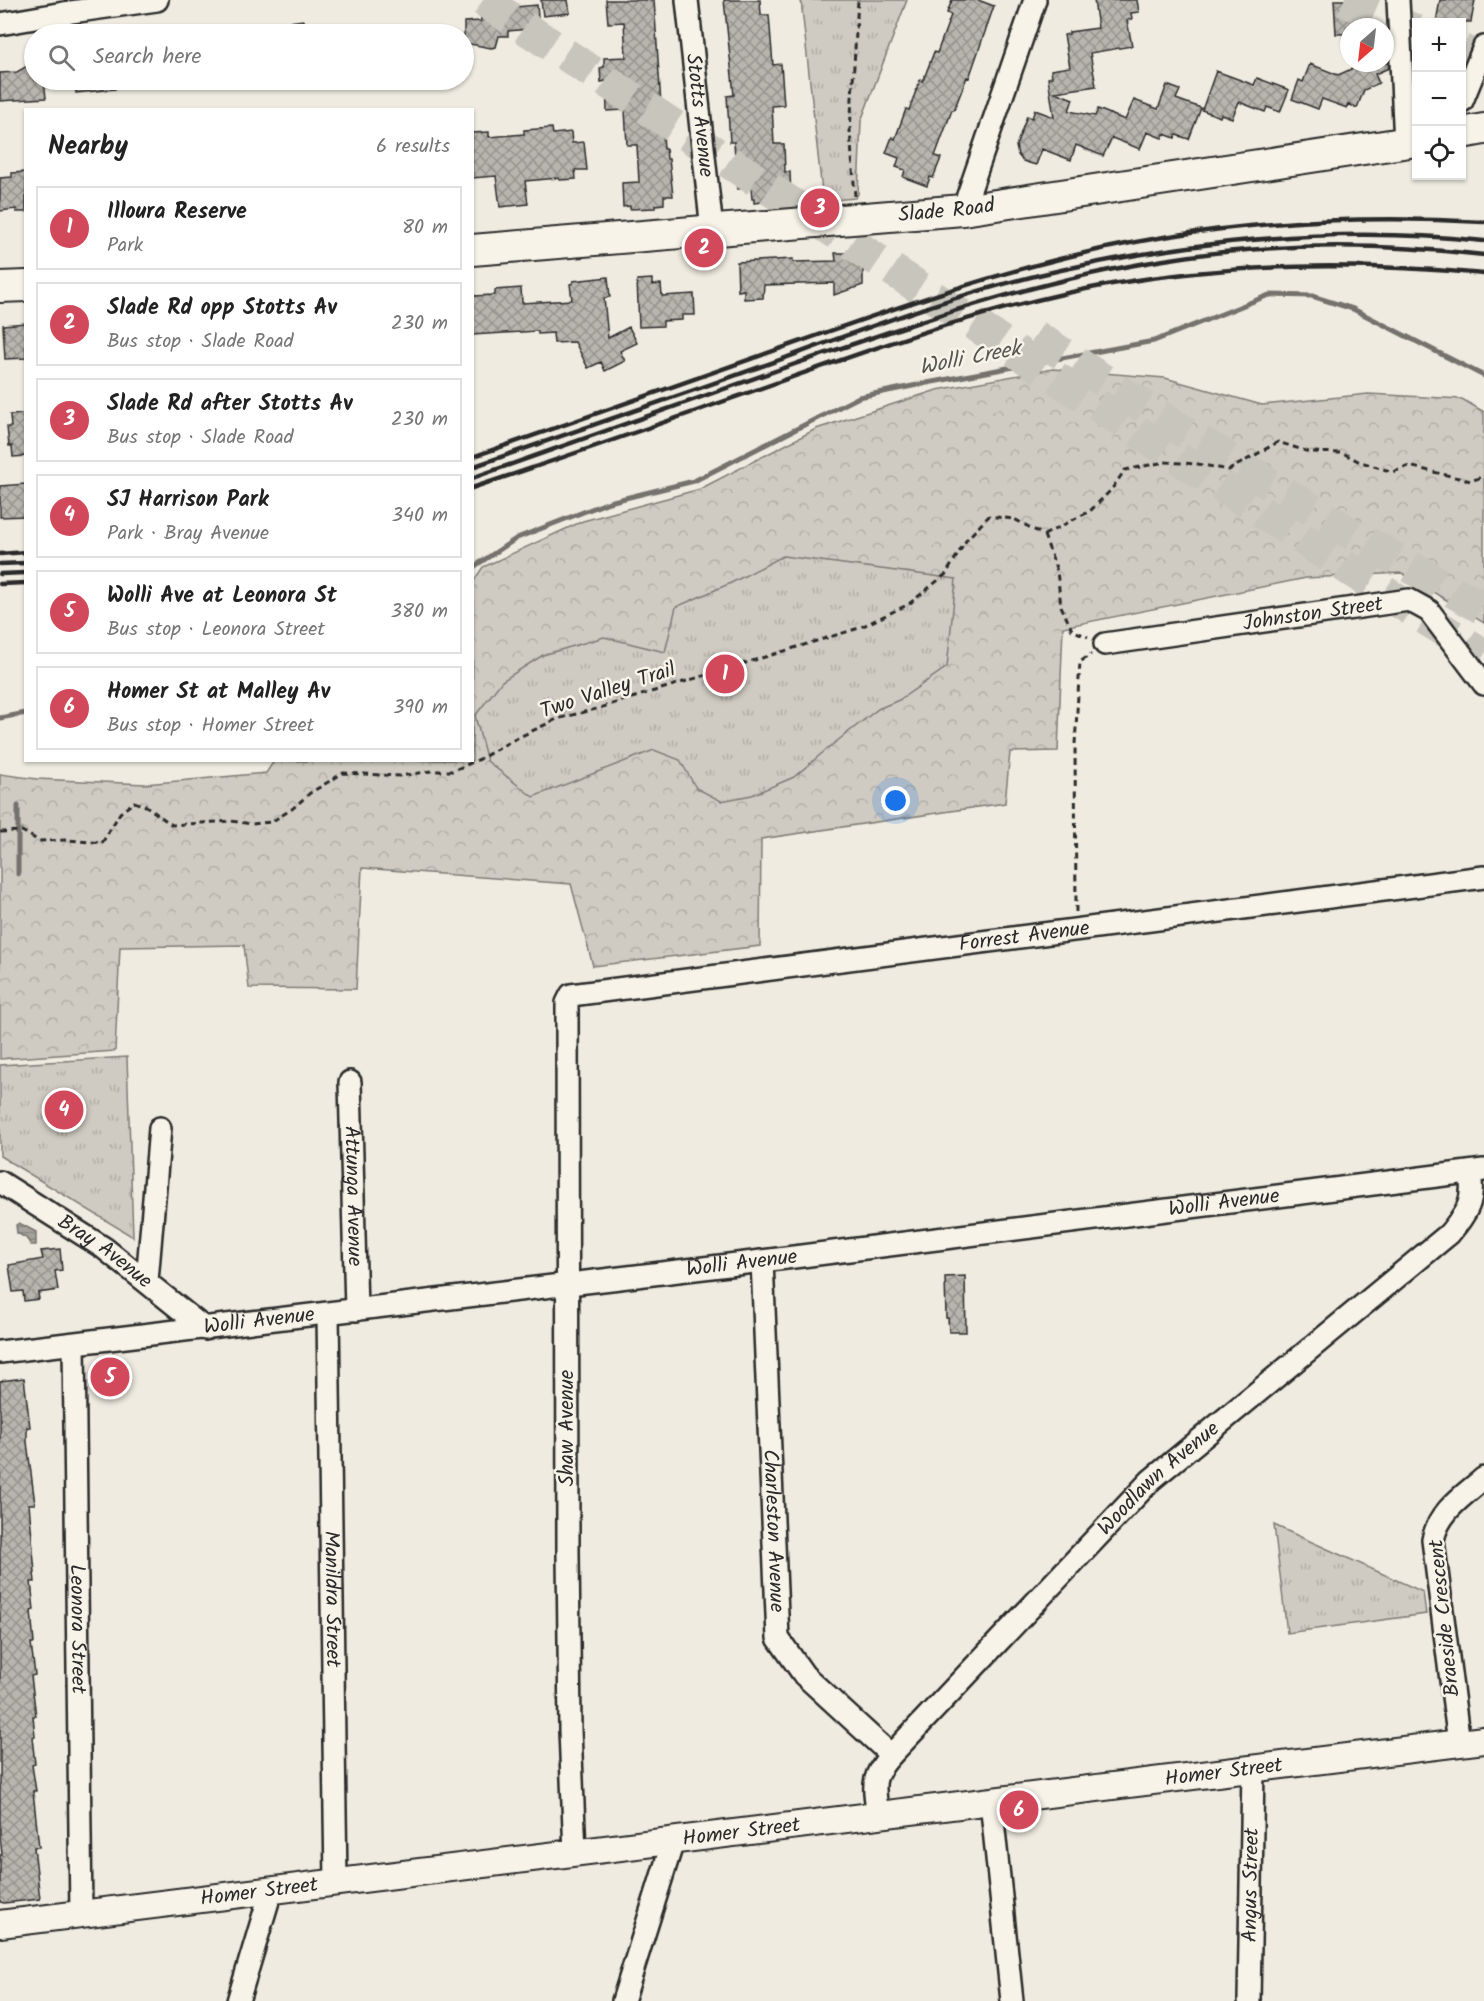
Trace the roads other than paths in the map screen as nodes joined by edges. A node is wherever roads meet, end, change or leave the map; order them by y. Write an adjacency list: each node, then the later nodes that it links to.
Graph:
1 (157, 0): 5 (street)
2 (687, 0): 12 (street, Stotts Avenue)
3 (1035, 0): 11 (street)
4 (1398, 0): 10 (street)
5 (0, 24)
6 (1484, 47): 7 (street)
7 (1466, 89)
8 (1484, 129): 9 (main road)
9 (1466, 132)
10 (1411, 142): 11 (main road, Slade Road)
11 (963, 210): 12 (main road, Slade Road)
12 (712, 230): 13 (main road, Slade Road)
13 (474, 250)
14 (24, 286): 15 (main road)
15 (0, 287)
16 (1105, 644): 17 (street, Johnston Street)
17 (1484, 684)
18 (1484, 877): 19 (street, Forrest Avenue)
19 (567, 1003): 26 (street, Shaw Avenue)
20 (350, 1082): 27 (street, Attunga Avenue)
21 (160, 1128): 25 (street)
22 (1477, 1171): 24 (street, Wolli Avenue); 34 (street, Woodlawn Avenue)
23 (0, 1182): 25 (street, Bray Avenue)
24 (762, 1261): 26 (street, Wolli Avenue); 34 (street, Charleston Avenue)
25 (147, 1281): 29 (street, Bray Avenue)
26 (567, 1285): 27 (street, Wolli Avenue); 39 (street, Shaw Avenue)
27 (357, 1310): 28 (street, Wolli Avenue)
28 (328, 1314): 29 (street, Wolli Avenue); 40 (street, Manildra Street)
29 (205, 1329): 30 (street, Wolli Avenue)
30 (74, 1344): 31 (street, Wolli Avenue); 42 (street, Leonora Street)
31 (0, 1352)
32 (1484, 1478): 33 (street, Braeside Crescent)
33 (1472, 1741): 35 (street, Homer Street)
34 (891, 1755): 37 (street, Woodlawn Avenue)
35 (1253, 1769): 36 (street, Homer Street); 47 (street, Angus Street)
36 (991, 1801): 37 (street, Homer Street); 46 (street)
37 (878, 1815): 38 (street, Homer Street)
38 (673, 1841): 39 (street, Homer Street); 45 (street)
39 (575, 1853): 40 (street, Homer Street)
40 (336, 1883): 41 (street, Homer Street)
41 (271, 1891): 42 (street, Homer Street); 44 (street)
42 (81, 1914): 43 (street, Homer Street)
43 (0, 1924)
44 (238, 2001)
45 (622, 2001)
46 (1012, 2001)
47 (1249, 2001)

